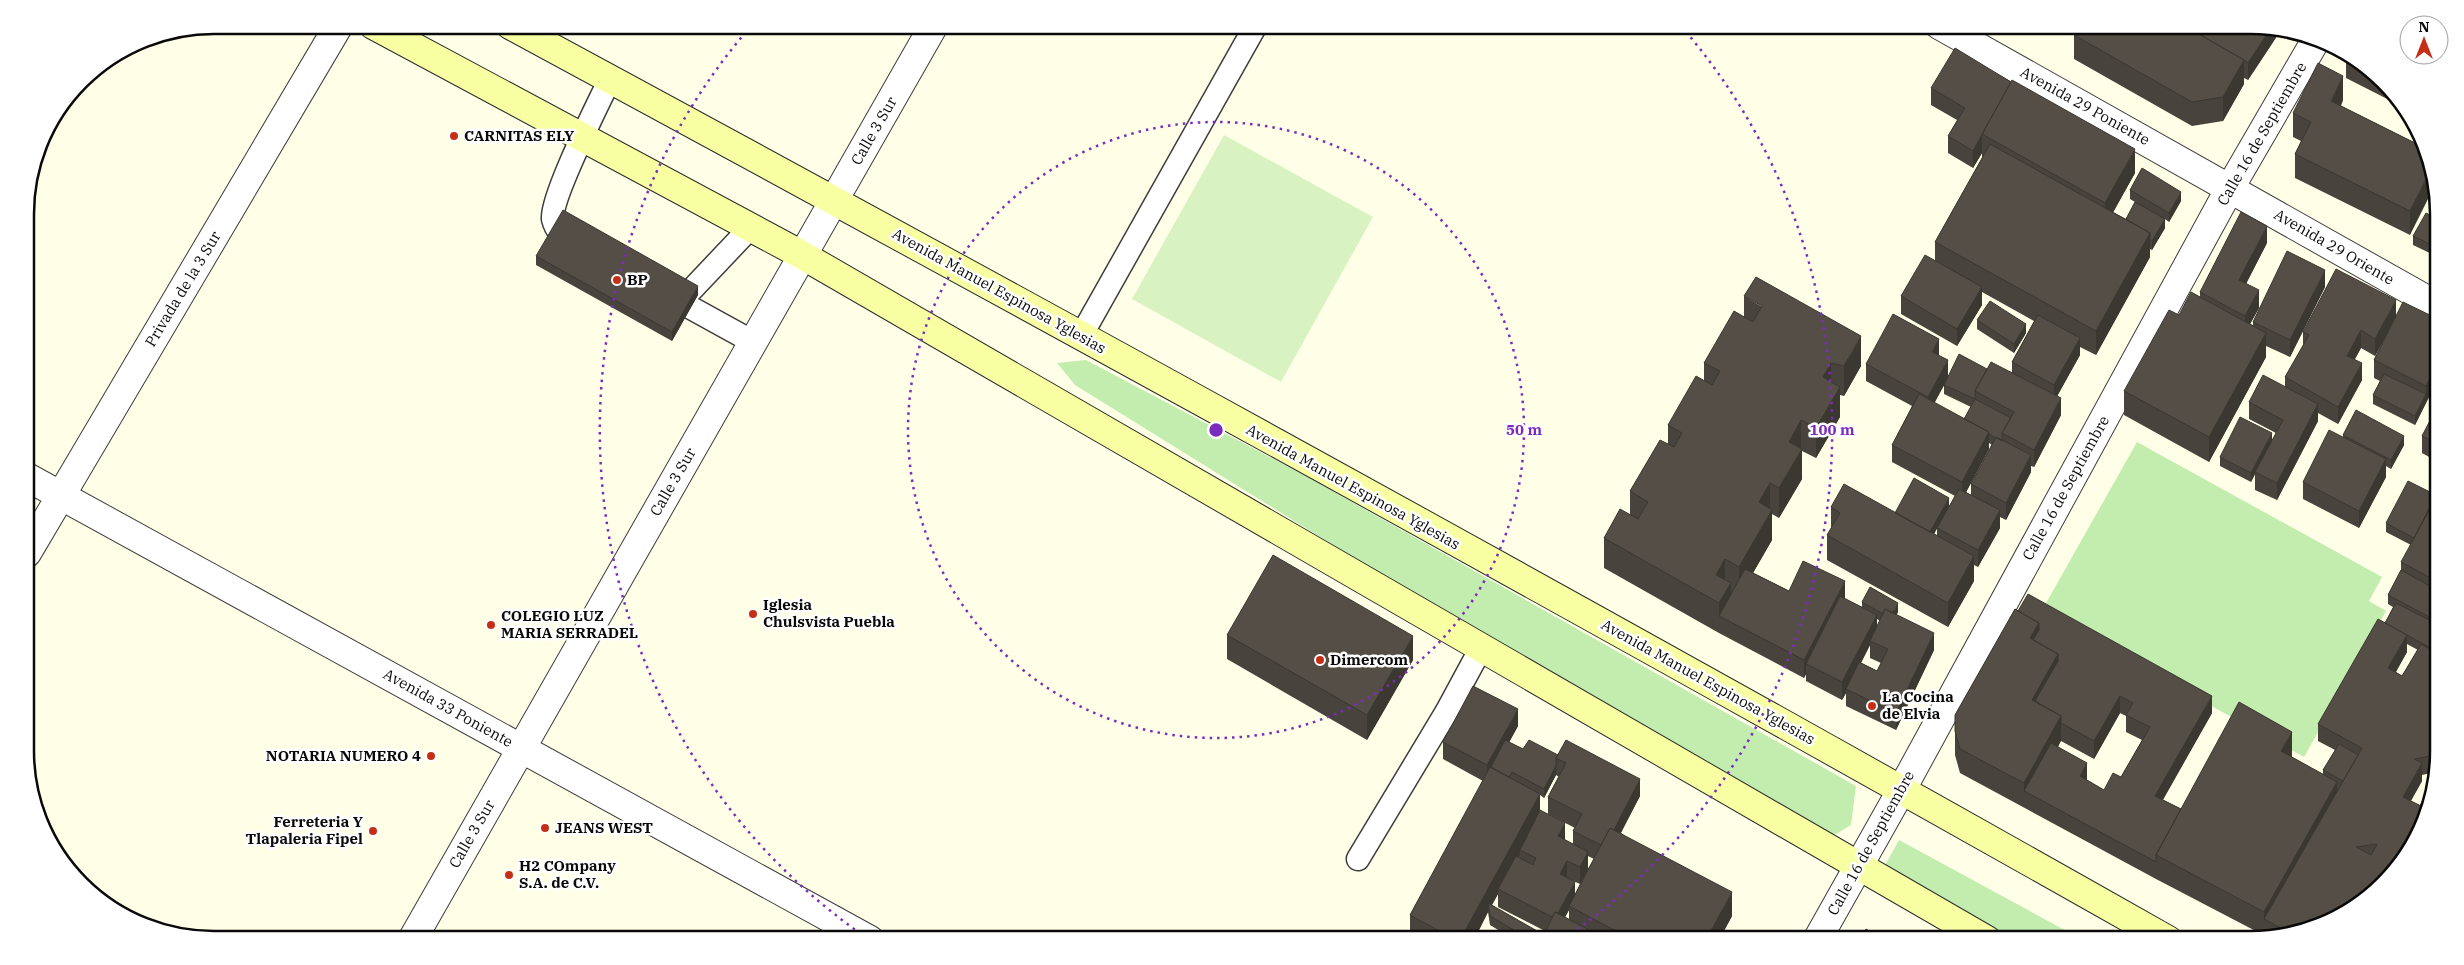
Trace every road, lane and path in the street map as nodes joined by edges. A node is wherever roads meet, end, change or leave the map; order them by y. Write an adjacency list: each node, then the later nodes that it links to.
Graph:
1 (334, 34): 21 (street, Privada de la 3 Sur)
2 (391, 34): 9 (main road)
3 (527, 34): 8 (main road, Avenida Manuel Espinosa Yglesias)
4 (929, 34): 11 (street, Calle 3 Sur)
5 (1251, 34): 18 (lane)
6 (1955, 34): 10 (street, Avenida 29 Poniente)
7 (2313, 45): 10 (street, Calle 16 de Septiembre)
8 (610, 79): 9 (lane); 11 (main road, Avenida Manuel Espinosa Yglesias)
9 (582, 137): 12 (main road); 13 (lane)
10 (2230, 188): 16 (street, Avenida 29 Oriente); 25 (street, Calle 16 de Septiembre)
11 (834, 200): 14 (street, Calle 3 Sur); 18 (main road, Avenida Manuel Espinosa Yglesias)
12 (751, 227): 14 (main road); 17 (lane)
13 (595, 255)
14 (802, 255): 19 (street, Calle 3 Sur); 23 (main road)
15 (646, 283): 17 (lane)
16 (2430, 301)
17 (680, 302): 19 (lane)
18 (1081, 336): 25 (main road, Avenida Manuel Espinosa Yglesias)
19 (753, 342): 24 (street, Calle 3 Sur)
20 (34, 481): 21 (street, Avenida 33 Poniente)
21 (60, 495): 22 (street, Privada de la 3 Sur); 24 (street, Avenida 33 Poniente)
22 (34, 541)
23 (1481, 648): 26 (lane); 27 (main road)
24 (521, 749): 28 (street, Calle 3 Sur); 29 (street, Avenida 33 Poniente)
25 (1902, 790): 27 (street, Calle 16 de Septiembre); 32 (main road, Avenida Manuel Espinosa Yglesias)
26 (1358, 859)
27 (1857, 866): 30 (street, Calle 16 de Septiembre); 31 (main road)
28 (417, 931)
29 (854, 931)
30 (1822, 931)
31 (1971, 931)
32 (2152, 931)

